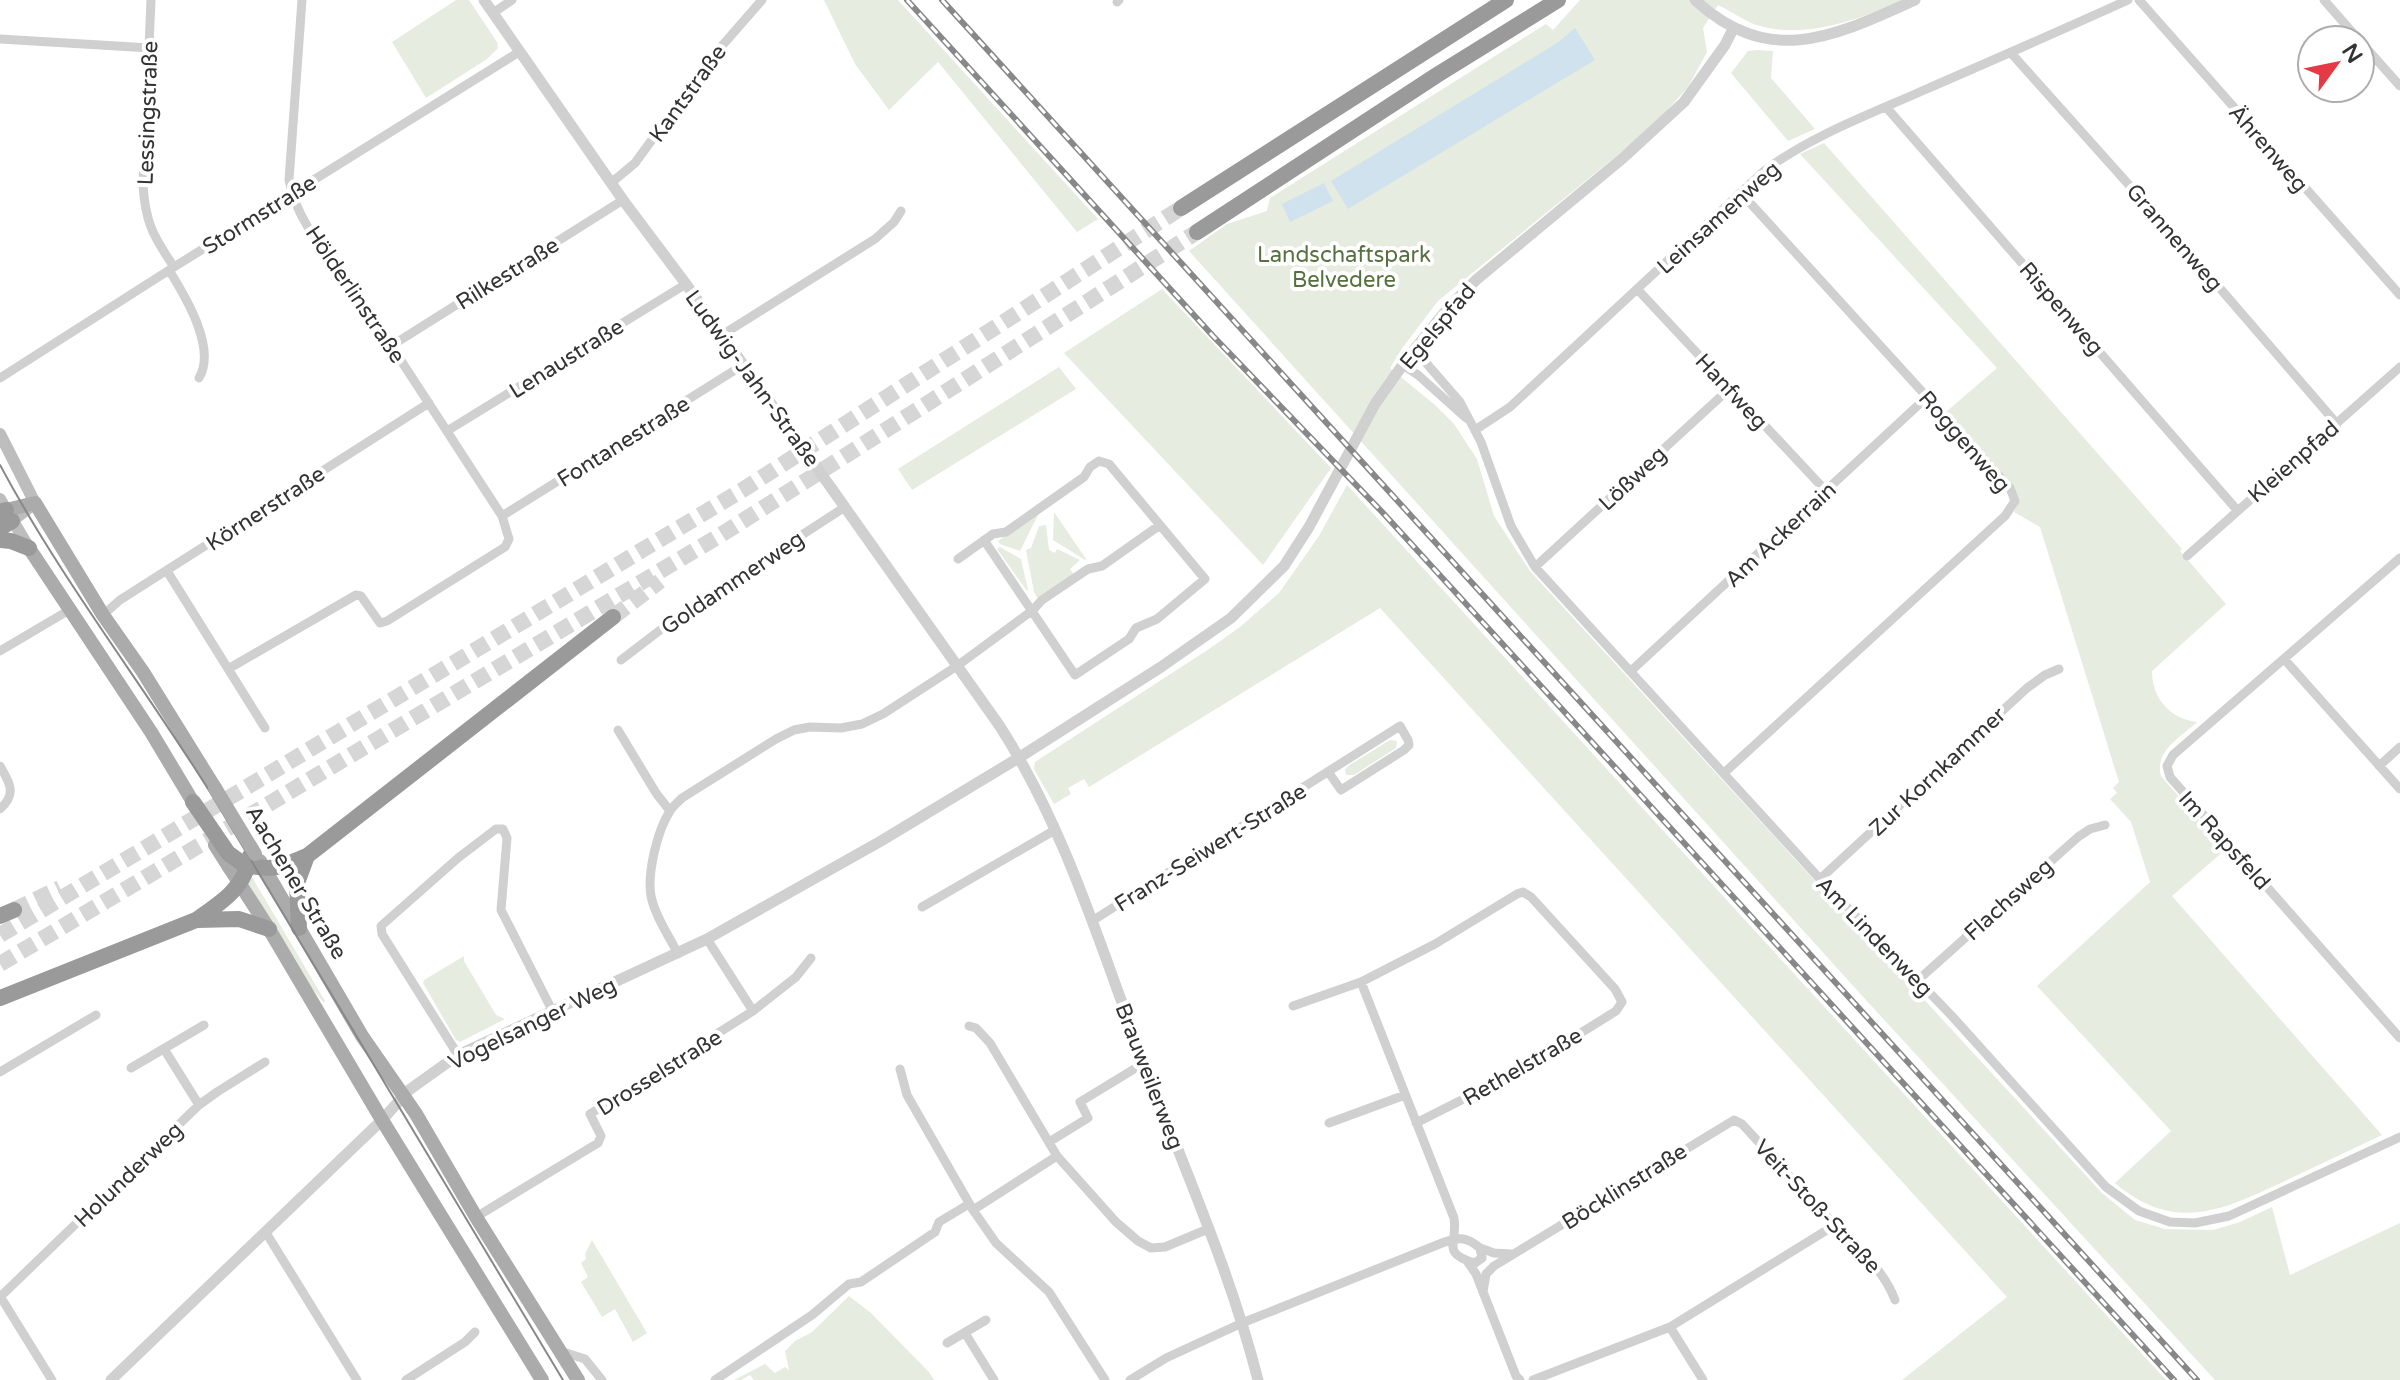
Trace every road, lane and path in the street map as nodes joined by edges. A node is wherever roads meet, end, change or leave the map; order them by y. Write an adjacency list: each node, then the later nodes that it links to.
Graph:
1 (151, 0): 17 (street, Lessingstraße)
2 (302, 0): 25 (street, Hölderlinstraße)
3 (484, 0): 13 (street, Ludwig-Jahn-Straße)
4 (512, 0): 13 (street)
5 (762, 0): 23 (street, Kantstraße)
6 (1506, 0): 27 (highway)
7 (1558, 0): 29 (highway)
8 (1695, 0): 15 (street)
9 (1915, 0): 15 (street)
10 (2128, 0): 19 (street, Leinsamenweg)
11 (2139, 0): 33 (street, Ährenweg)
12 (2324, 0): 14 (street)
13 (493, 13): 18 (street, Ludwig-Jahn-Straße)
14 (2346, 24)
15 (1733, 29): 36 (street, Egelspfad)
16 (0, 39): 17 (street)
17 (150, 48): 30 (street, Lessingstraße)
18 (519, 52): 23 (street, Ludwig-Jahn-Straße); 25 (street, Stormstraße)
19 (2011, 53): 22 (street, Leinsamenweg); 46 (street, Grannenweg)
20 (2376, 58): 21 (street)
21 (2400, 86)
22 (1886, 107): 24 (street, Leinsamenweg); 53 (street, Rispenweg)
23 (611, 183): 26 (street, Ludwig-Jahn-Straße)
24 (1741, 193): 32 (street, Leinsamenweg); 43 (street, Roggenweg)
25 (292, 194): 30 (street, Stormstraße); 35 (street, Hölderlinstraße)
26 (623, 200): 31 (street, Ludwig-Jahn-Straße); 35 (street, Rilkestraße)
27 (1181, 208)
28 (901, 211): 34 (street)
29 (1197, 232)
30 (171, 268): 40 (street, Stormstraße); 41 (street, Lessingstraße)
31 (686, 284): 34 (street, Ludwig-Jahn-Straße); 48 (street, Lenaustraße)
32 (1638, 290): 42 (street, Hanfweg); 47 (street, Leinsamenweg)
33 (2400, 295)
34 (722, 335): 37 (street, Ludwig-Jahn-Straße)
35 (391, 346): 44 (street, Hölderlinstraße)
36 (1414, 349): 38 (street, Egelspfad); 45 (street, Am Lindenweg)
37 (743, 365): 52 (street, Ludwig-Jahn-Straße, bridge); 55 (street, Fontanestraße)
38 (1403, 365): 45 (street, Am Lindenweg); 79 (street, Egelspfad)
39 (2400, 367): 46 (street, Kleienpfad)
40 (0, 378)
41 (199, 378)
42 (1729, 389): 50 (street, Hanfweg); 63 (street, Lößweg)
43 (1927, 397): 50 (street, Am Ackerrain); 83 (street, Roggenweg)
44 (429, 403): 48 (street, Hölderlinstraße); 64 (street, Körnerstraße)
45 (1469, 420): 47 (street, Am Lindenweg)
46 (2337, 424): 53 (street, Kleienpfad)
47 (1475, 430): 63 (street, Am Lindenweg)
48 (447, 431): 55 (street, Hölderlinstraße)
49 (0, 434): 51 (main road, Aachener Straße)
50 (1826, 491): 75 (street, Am Ackerrain)
51 (35, 503): 54 (main road); 67 (main road, Aachener Straße)
52 (845, 507): 70 (street, Goldammerweg); 72 (street, Ludwig-Jahn-Straße)
53 (2237, 510): 60 (street, Kleienpfad)
54 (4, 514): 59 (main road)
55 (502, 516): 73 (street)
56 (1160, 525): 58 (street); 66 (street); 66 (street)
57 (0, 540): 59 (highway)
58 (984, 540): 62 (street); 66 (street)
59 (29, 548): 65 (main road)
60 (2187, 556)
61 (2400, 558): 71 (street, Im Rapsfeld)
62 (958, 559)
63 (1535, 567): 75 (street, Am Lindenweg)
64 (167, 571): 67 (street, Körnerstraße); 73 (street)
65 (71, 609): 69 (street); 85 (main road)
66 (1033, 610): 72 (street)
67 (103, 615): 91 (main road, Aachener Straße, bridge)
68 (613, 617): 90 (highway)
69 (0, 651)
70 (621, 660)
71 (2285, 660): 81 (street); 111 (street, Im Rapsfeld)
72 (957, 666): 79 (street, Ludwig-Jahn-Straße); 87 (street)
73 (228, 669): 76 (street)
74 (2059, 669): 92 (street, Zur Kornkammer)
75 (1632, 670): 83 (street, Am Lindenweg)
76 (265, 728)
77 (618, 730): 87 (street)
78 (2400, 747): 81 (street)
79 (1020, 757): 89 (street, Brauweilerweg); 99 (street, Vogelsanger Weg)
80 (0, 766): 86 (street)
81 (2379, 766): 84 (street)
82 (1329, 773): 82 (street, Franz-Seiwert-Straße); 96 (street, Franz-Seiwert-Straße)
83 (1724, 773): 92 (street, Am Lindenweg)
84 (2400, 789)
85 (193, 802): 91 (highway, bridge)
86 (0, 809)
87 (670, 811): 100 (street)
88 (2105, 825): 102 (street, Flachsweg)
89 (1055, 830): 94 (street); 96 (street, Brauweilerweg)
90 (307, 856): 91 (highway); 97 (highway)
91 (249, 861): 93 (highway); 97 (main road, Aachener Straße)
92 (1820, 879): 102 (street, Am Lindenweg)
93 (240, 883): 95 (highway); 98 (main road)
94 (922, 907)
95 (196, 920): 98 (highway); 104 (highway)
96 (1092, 921): 115 (street, Brauweilerweg)
97 (299, 928): 120 (main road, Aachener Straße)
98 (269, 929): 122 (main road)
99 (707, 939): 100 (street, Vogelsanger Weg); 107 (street)
100 (678, 954): 106 (street, Vogelsanger Weg)
101 (811, 958): 107 (street, Drosselstraße)
102 (1917, 981): 126 (street, Am Lindenweg)
103 (1361, 982): 105 (street); 119 (street); 125 (street, Rethelstraße)
104 (0, 998)
105 (1293, 1006)
106 (552, 1010): 113 (street, Vogelsanger Weg); 113 (street)
107 (753, 1011): 130 (street, Drosselstraße)
108 (96, 1015): 118 (street)
109 (204, 1025): 112 (street)
110 (969, 1026): 127 (street)
111 (2400, 1038)
112 (164, 1049): 116 (street); 121 (street)
113 (458, 1055): 120 (street, Vogelsanger Weg)
114 (265, 1062): 121 (street, Holunderweg)
115 (1144, 1063): 127 (street); 133 (street, Brauweilerweg)
116 (131, 1068)
117 (900, 1069): 129 (street)
118 (0, 1072)
119 (1405, 1095): 124 (street); 125 (street)
120 (405, 1096): 122 (street, Vogelsanger Weg); 130 (main road, Aachener Straße)
121 (199, 1105): 144 (street, Holunderweg)
122 (382, 1120): 134 (street, Vogelsanger Weg); 157 (main road)
123 (1734, 1120): 132 (street, Veit-Stoß-Straße); 139 (street, Böcklinstraße)
124 (1329, 1123)
125 (1416, 1123): 131 (street)
126 (2400, 1137)
127 (1049, 1142): 128 (street)
128 (1057, 1156): 129 (street); 133 (street)
129 (971, 1207): 160 (street); 162 (street)
130 (476, 1217): 152 (main road, Aachener Straße)
131 (1454, 1218): 135 (street); 136 (street)
132 (1835, 1225): 145 (street, Veit-Stoß-Straße); 148 (street)
133 (1208, 1229): 147 (street, Brauweilerweg)
134 (265, 1231): 154 (street, Vogelsanger Weg); 155 (street)
135 (1453, 1239): 136 (street); 138 (street); 140 (street)
136 (1470, 1240): 137 (street)
137 (1480, 1248): 139 (street); 141 (street)
138 (1426, 1249): 140 (street); 147 (street)
139 (1515, 1253): 142 (street, Böcklinstraße)
140 (1457, 1255): 141 (street)
141 (1471, 1262): 142 (street); 143 (street)
142 (1497, 1264): 143 (street)
143 (1483, 1292): 165 (street)
144 (0, 1297): 153 (street)
145 (1895, 1300)
146 (986, 1320): 150 (street)
147 (1242, 1323): 163 (street); 164 (street, Brauweilerweg)
148 (1670, 1327): 166 (street); 167 (street)
149 (475, 1332): 156 (street)
150 (965, 1333): 151 (street); 161 (street)
151 (947, 1343)
152 (560, 1351): 158 (main road, Aachener Straße); 159 (street, Aachener Straße)
153 (52, 1380)
154 (111, 1380)
155 (357, 1380)
156 (406, 1380)
157 (542, 1380)
158 (578, 1380)
159 (602, 1380)
160 (715, 1380)
161 (994, 1380)
162 (1105, 1380)
163 (1130, 1380)
164 (1258, 1380)
165 (1520, 1380)
166 (1533, 1380)
167 (1703, 1380)

